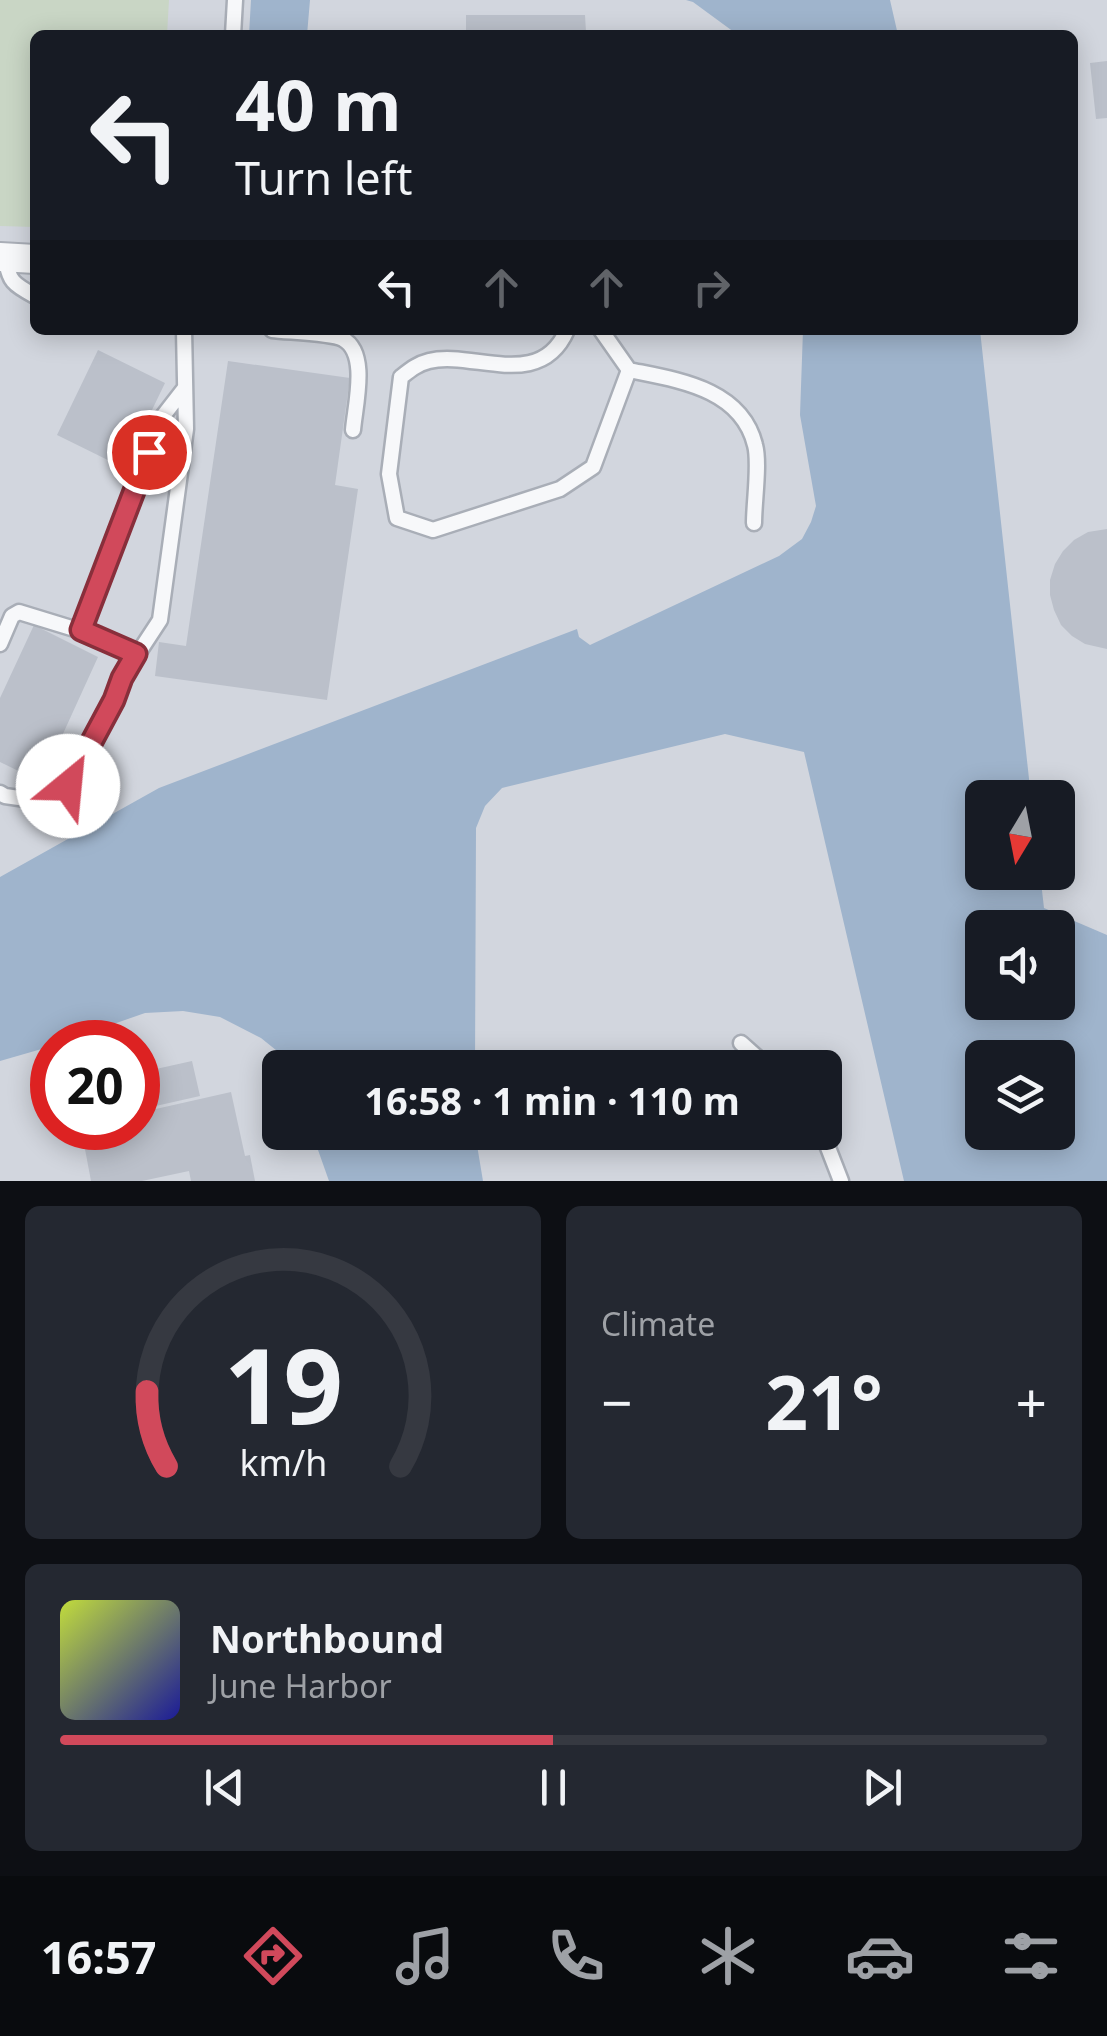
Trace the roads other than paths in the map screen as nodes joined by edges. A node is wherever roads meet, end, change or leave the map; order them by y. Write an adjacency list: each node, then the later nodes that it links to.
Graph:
1 (235, 0): 2 (lane)
2 (233, 30)
3 (3, 257): 4 (street); 5 (lane)
4 (30, 259)
5 (30, 293)
6 (184, 335): 11 (lane)
7 (316, 335): 12 (lane)
8 (565, 335): 10 (lane)
9 (604, 335): 10 (lane)
10 (629, 370): 13 (lane)
11 (184, 389): 14 (lane); 16 (lane)
12 (353, 430)
13 (754, 523)
14 (81, 630): 15 (lane); 16 (lane)
15 (0, 644)
16 (136, 654): 17 (lane)
17 (0, 793)
18 (741, 1043): 19 (lane)
19 (749, 1050)
20 (829, 1150): 21 (lane)
21 (841, 1181)

